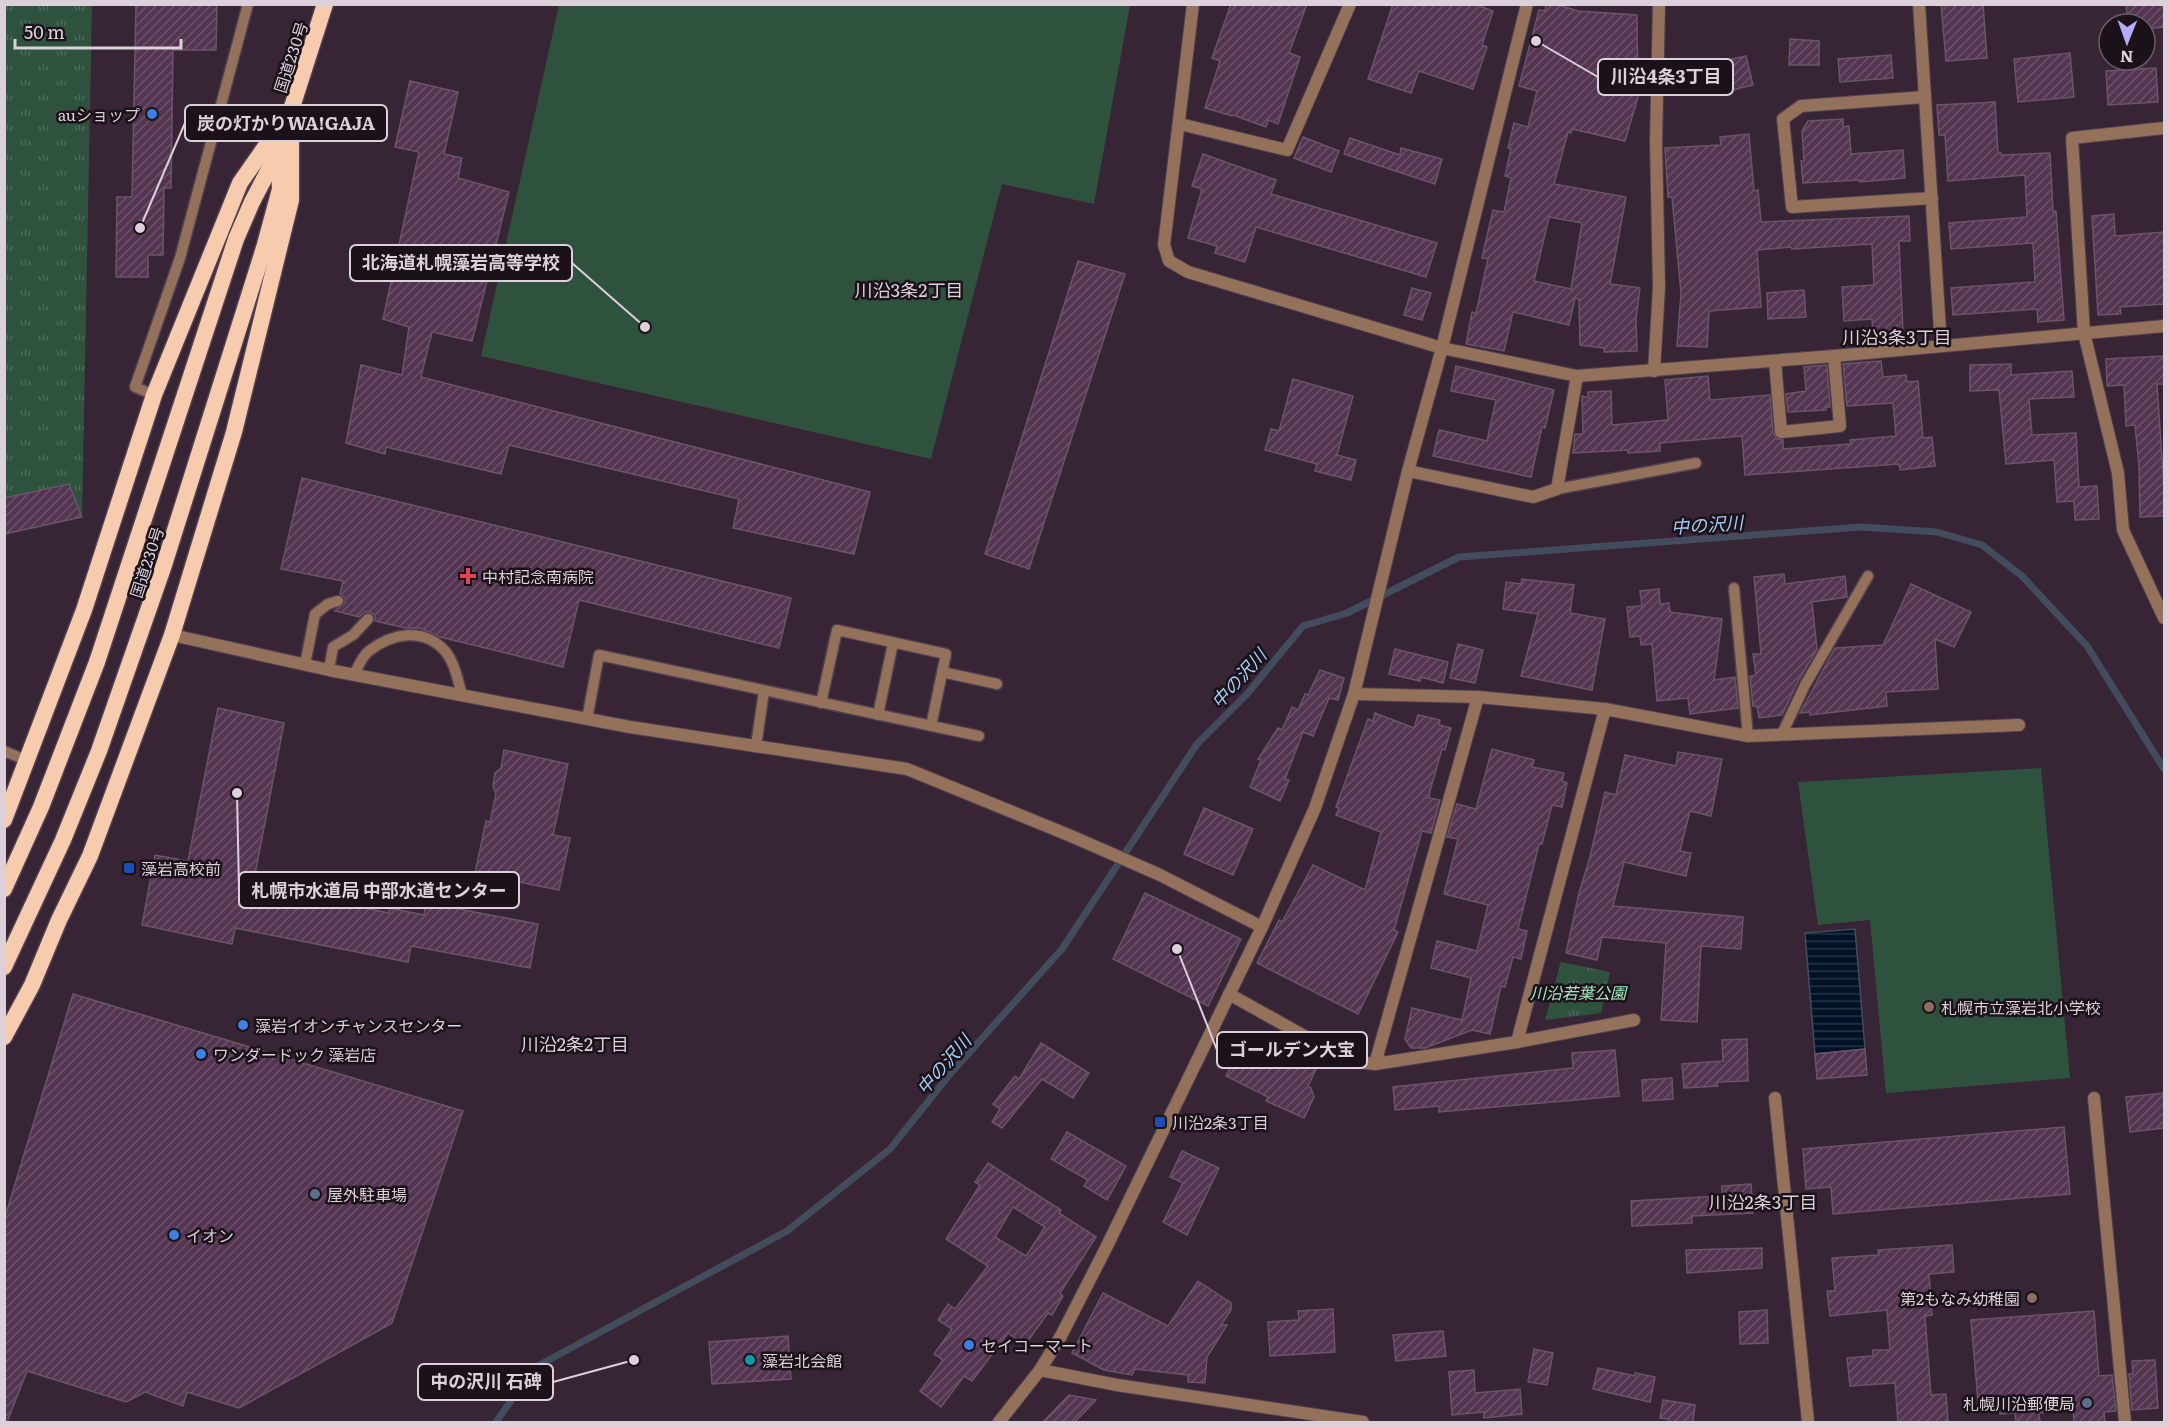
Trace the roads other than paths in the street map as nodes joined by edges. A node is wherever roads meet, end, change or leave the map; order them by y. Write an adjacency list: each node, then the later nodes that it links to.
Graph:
1 (248, 4): 22 (lane)
2 (325, 4): 9 (highway, 国道230号)
3 (1193, 4): 10 (street)
4 (1350, 4): 10 (street)
5 (1527, 4): 17 (street)
6 (1659, 4): 20 (street)
7 (1919, 4): 8 (street)
8 (1925, 97): 13 (street); 13 (street)
9 (291, 110): 12 (highway, 国道230号); 22 (highway); 31 (highway)
10 (1180, 124): 17 (street)
11 (2164, 128): 15 (street)
12 (278, 154): 55 (highway, 国道230号); 57 (highway, 国道230号)
13 (1932, 198): 16 (street)
14 (2164, 326): 15 (street)
15 (2084, 333): 16 (street); 29 (street)
16 (1941, 346): 18 (street)
17 (1442, 348): 21 (street); 24 (street)
18 (1834, 356): 19 (street); 19 (street)
19 (1775, 361): 20 (street)
20 (1654, 370): 21 (street)
21 (1577, 376): 25 (street)
22 (154, 395): 53 (highway)
23 (1696, 463): 25 (lane)
24 (1408, 471): 25 (street); 39 (street)
25 (1557, 489)
26 (1868, 576): 48 (lane)
27 (1734, 588): 50 (lane)
28 (338, 601): 33 (lane)
29 (2164, 618)
30 (368, 619): 34 (lane)
31 (172, 635): 33 (street); 60 (highway)
32 (893, 643): 35 (lane); 42 (lane); 44 (lane)
33 (304, 664): 34 (street)
34 (329, 670): 36 (street)
35 (942, 672): 37 (lane); 47 (lane)
36 (354, 675): 40 (street); 40 (lane)
37 (998, 684)
38 (764, 691): 42 (lane); 45 (lane); 51 (lane)
39 (1354, 694): 41 (street); 56 (street)
40 (462, 695): 45 (street)
41 (1478, 697): 43 (street); 62 (street)
42 (821, 703): 44 (lane)
43 (1605, 708): 50 (street); 61 (street)
44 (878, 715): 47 (lane)
45 (587, 719): 51 (street)
46 (2019, 725): 48 (street)
47 (931, 726): 49 (lane)
48 (1782, 734): 50 (street)
49 (979, 736)
50 (1748, 736)
51 (756, 746): 56 (street)
52 (4, 751): 53 (lane)
53 (28, 761): 54 (highway)
54 (4, 820)
55 (4, 889)
56 (1262, 927): 58 (street)
57 (4, 967)
58 (1229, 994): 62 (street); 65 (street)
59 (1634, 1020): 61 (street)
60 (4, 1037)
61 (1517, 1042): 62 (street)
62 (1375, 1064)
63 (1775, 1098): 68 (street)
64 (2094, 1098): 69 (street)
65 (1040, 1370): 66 (street); 67 (street)
66 (999, 1422)
67 (1363, 1422)
68 (1808, 1422)
69 (2125, 1422)

